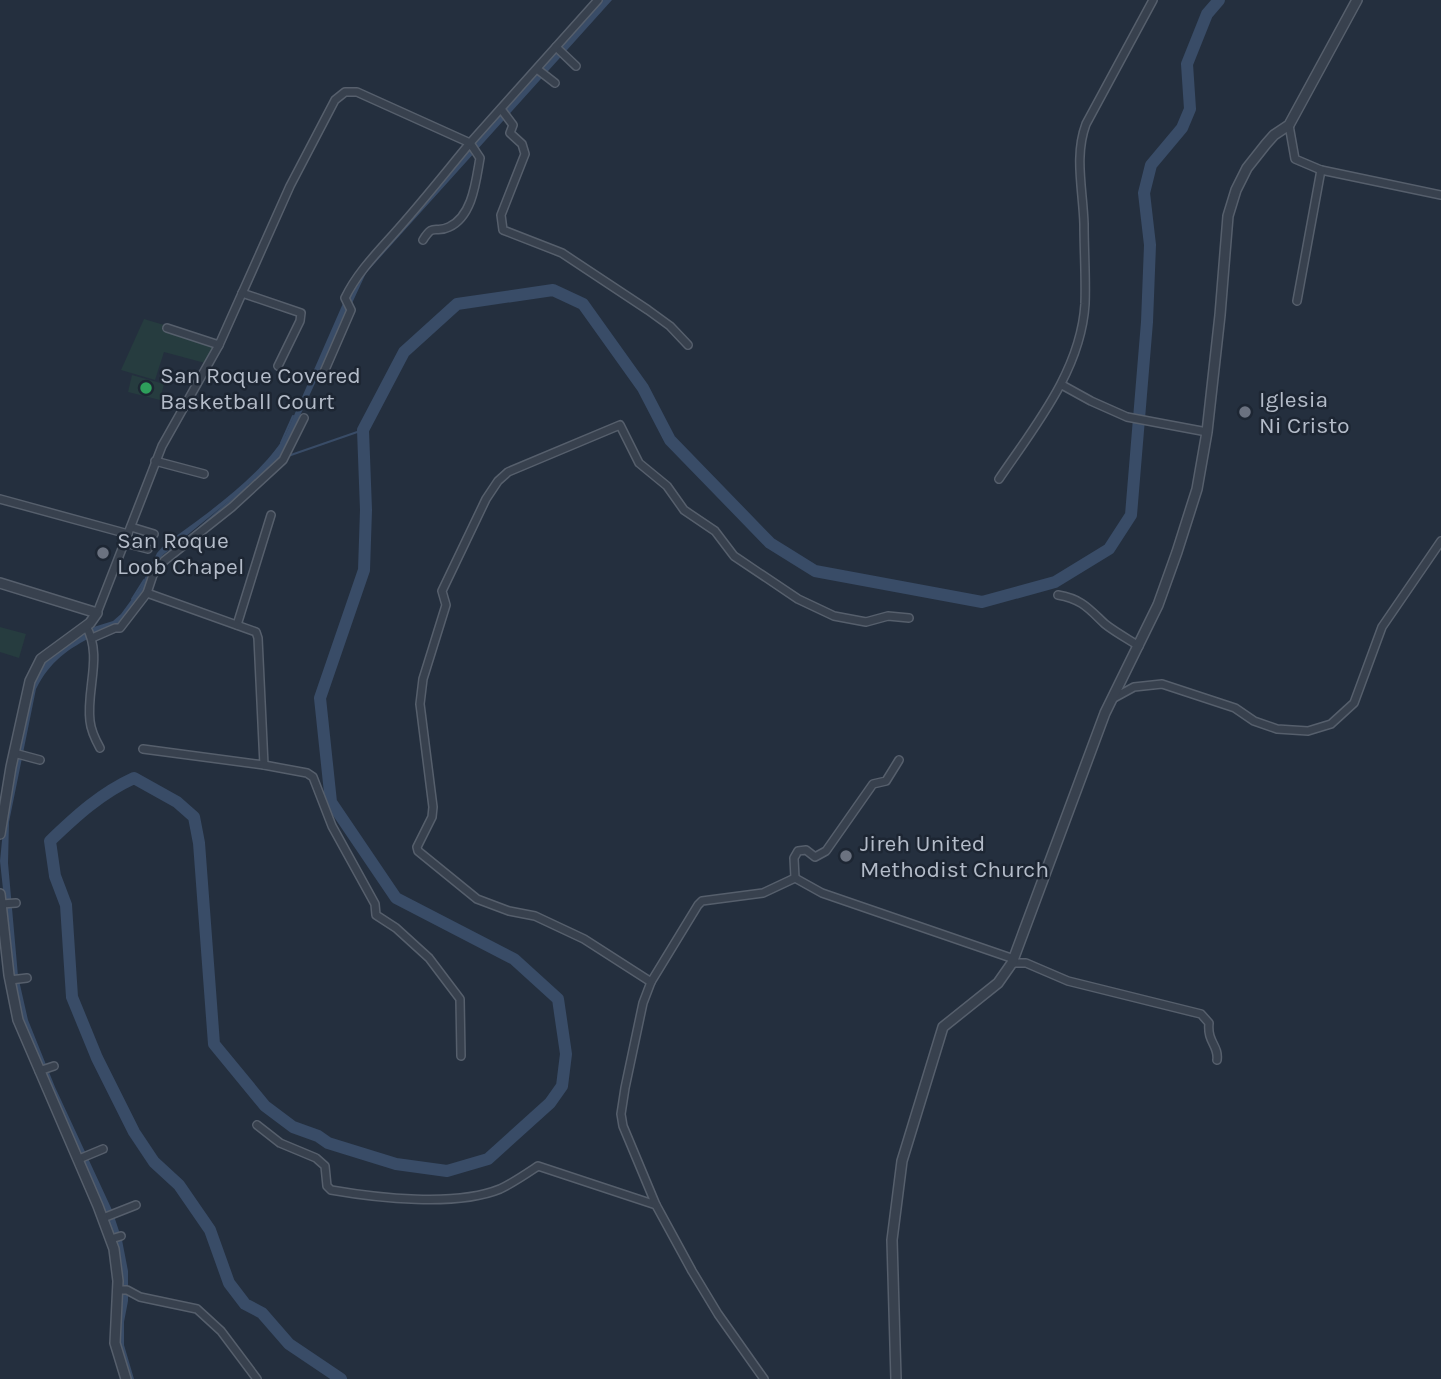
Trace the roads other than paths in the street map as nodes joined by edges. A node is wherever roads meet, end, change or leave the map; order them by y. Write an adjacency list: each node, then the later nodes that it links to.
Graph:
1 (598, 0): 4 (street)
2 (1153, 0): 21 (street)
3 (1357, 0): 9 (street)
4 (560, 50): 5 (street); 6 (street)
5 (576, 65)
6 (541, 71): 7 (street); 8 (street)
7 (555, 82)
8 (504, 112): 10 (street); 18 (street)
9 (1289, 125): 11 (street); 23 (street)
10 (472, 147): 13 (street); 14 (street); 20 (street)
11 (1321, 170): 12 (street); 15 (street)
12 (1441, 194)
13 (423, 240)
14 (242, 293): 17 (street); 19 (street)
15 (1297, 301)
16 (167, 328): 17 (street)
17 (219, 345): 24 (street)
18 (688, 345)
19 (278, 366)
20 (324, 372)
21 (1062, 384): 23 (street); 26 (street)
22 (304, 418): 35 (street)
23 (1207, 432): 42 (street)
24 (155, 461): 25 (street); 29 (street)
25 (204, 474)
26 (999, 479)
27 (0, 499): 29 (street)
28 (271, 515): 39 (street)
29 (130, 531): 30 (street); 32 (street)
30 (154, 534)
31 (1441, 541): 43 (street)
32 (125, 542): 33 (street); 37 (street)
33 (148, 549)
34 (0, 583): 37 (street)
35 (147, 593): 39 (street); 41 (street)
36 (1058, 595): 42 (street)
37 (97, 613): 40 (street)
38 (909, 618): 56 (street)
39 (237, 625): 49 (street)
40 (87, 627): 41 (street); 46 (street)
41 (92, 638): 44 (street)
42 (1139, 646): 43 (street)
43 (1112, 699): 55 (street)
44 (100, 748)
45 (143, 749): 49 (street)
46 (18, 754): 47 (street); 50 (street)
47 (40, 760)
48 (899, 760): 51 (street)
49 (264, 765): 57 (street)
50 (0, 834)
51 (795, 878): 55 (street); 56 (street)
52 (0, 894): 54 (street)
53 (16, 903): 54 (street)
54 (3, 904): 60 (street)
55 (1013, 961): 58 (street); 71 (street)
56 (651, 982): 65 (street)
57 (461, 1056)
58 (1217, 1060)
59 (54, 1066): 60 (street)
60 (40, 1071): 63 (street)
61 (257, 1125): 65 (street)
62 (103, 1149): 63 (street)
63 (83, 1158): 66 (street)
64 (136, 1205): 66 (street)
65 (656, 1205): 70 (street)
66 (104, 1218): 67 (street)
67 (122, 1290): 68 (street); 69 (street)
68 (128, 1374)
69 (257, 1379)
70 (764, 1379)
71 (896, 1379)

